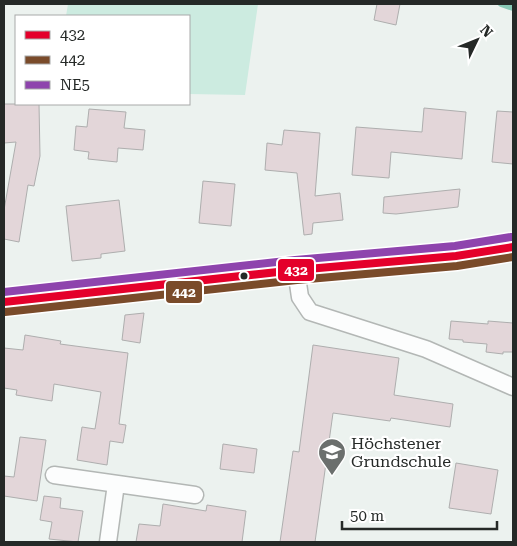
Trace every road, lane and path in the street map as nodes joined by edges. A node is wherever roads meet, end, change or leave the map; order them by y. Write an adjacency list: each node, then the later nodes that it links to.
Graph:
1 (513, 247): 2 (main road)
2 (296, 270): 3 (main road); 4 (street)
3 (4, 302)
4 (513, 387)
5 (54, 475): 6 (street)
6 (116, 484): 7 (street); 8 (street)
7 (195, 495)
8 (108, 542)

